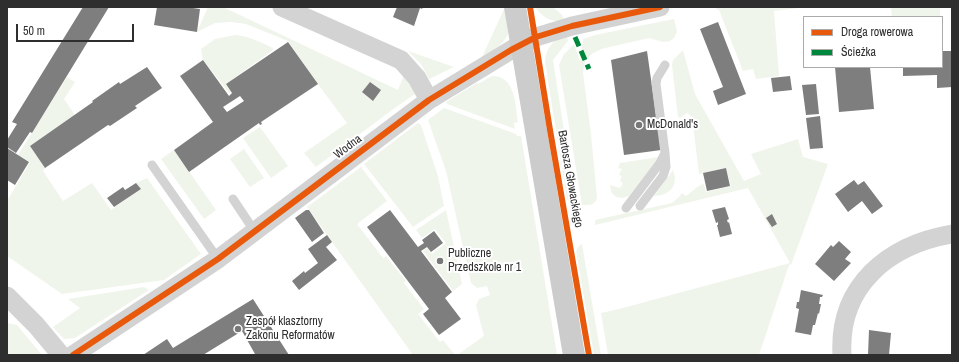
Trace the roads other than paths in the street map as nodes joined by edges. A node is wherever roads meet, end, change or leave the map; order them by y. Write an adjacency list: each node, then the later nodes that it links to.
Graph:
1 (282, 7): 7 (street)
2 (515, 7): 5 (street, Bartosza Głowackiego)
3 (530, 7): 5 (street, Bartosza Głowackiego)
4 (660, 7): 5 (street, Wodna)
5 (529, 41): 7 (street, Wodna); 19 (street, Bartosza Głowackiego); 20 (street, Bartosza Głowackiego)
6 (665, 65): 8 (lane)
7 (429, 100): 13 (street, Wodna)
8 (665, 153): 11 (lane); 12 (lane)
9 (152, 164): 15 (lane)
10 (233, 199): 13 (lane)
11 (640, 206)
12 (626, 208)
13 (255, 232): 15 (street, Wodna)
14 (952, 234): 21 (street)
15 (218, 259): 18 (street, Wodna)
16 (7, 296): 17 (street)
17 (61, 355)
18 (73, 355)
19 (574, 355)
20 (589, 355)
21 (842, 355)

